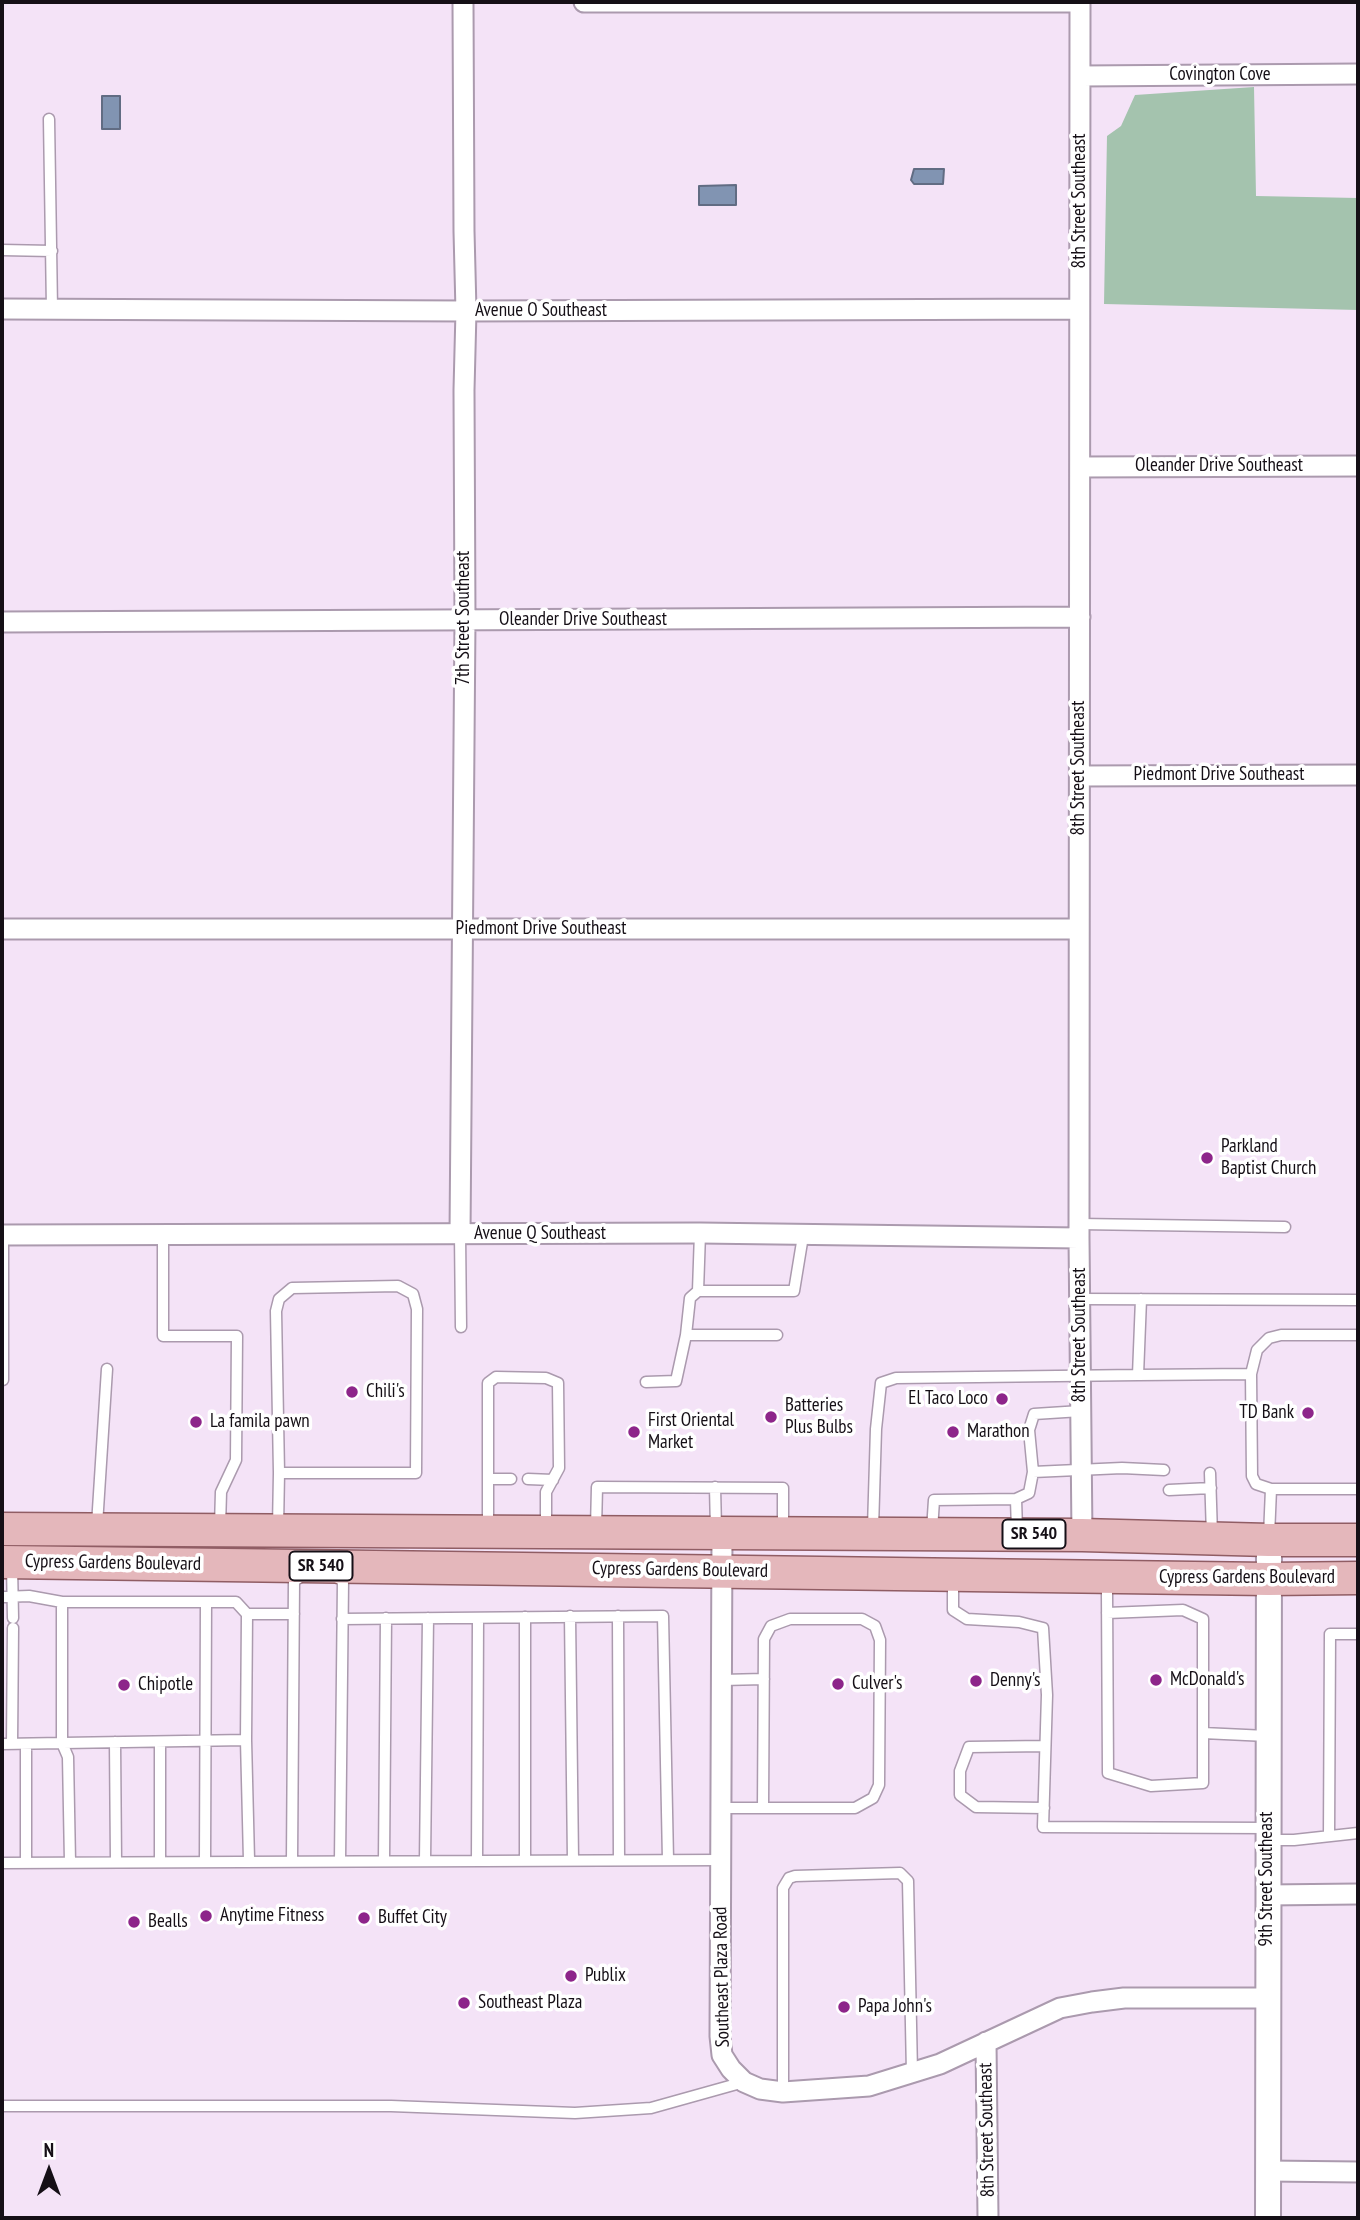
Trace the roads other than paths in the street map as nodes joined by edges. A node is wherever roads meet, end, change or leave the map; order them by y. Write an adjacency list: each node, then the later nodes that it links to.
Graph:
1 (463, 2): 12 (street, 7th Street Southeast)
2 (584, 2): 3 (street)
3 (1080, 2): 5 (street, 8th Street Southeast)
4 (1358, 74): 5 (street, Covington Cove)
5 (1081, 76): 11 (street, 8th Street Southeast)
6 (49, 118): 8 (lane)
7 (2, 250): 8 (lane)
8 (51, 251): 10 (lane)
9 (2, 309): 10 (street, Avenue O Southeast)
10 (52, 309): 12 (street, Avenue O Southeast)
11 (1079, 309): 12 (street, Avenue O Southeast); 14 (street, 8th Street Southeast)
12 (466, 311): 16 (street, 7th Street Southeast)
13 (1358, 466): 14 (street, Oleander Drive Southeast)
14 (1081, 467): 15 (street, 8th Street Southeast)
15 (1080, 617): 16 (street, Oleander Drive Southeast); 19 (street, 8th Street Southeast)
16 (465, 620): 17 (street, Oleander Drive Southeast); 21 (street, 7th Street Southeast)
17 (2, 622)
18 (1358, 775): 19 (street, Piedmont Drive Southeast)
19 (1080, 776): 22 (street, 8th Street Southeast)
20 (2, 929): 21 (street, Piedmont Drive Southeast)
21 (462, 929): 22 (street, Piedmont Drive Southeast); 28 (street, 7th Street Southeast)
22 (1079, 929): 24 (street, 8th Street Southeast)
23 (1285, 1227): 24 (lane)
24 (1079, 1231): 29 (street, Avenue Q Southeast); 31 (street, 8th Street Southeast)
25 (700, 1233): 28 (street, Avenue Q Southeast); 29 (street, Avenue Q Southeast); 30 (lane)
26 (3, 1234): 27 (street, Avenue Q Southeast); 42 (lane)
27 (163, 1234): 28 (street, Avenue Q Southeast); 62 (lane)
28 (460, 1234): 34 (lane)
29 (803, 1236): 30 (lane)
30 (698, 1291): 35 (lane)
31 (1080, 1299): 32 (lane); 41 (street, 8th Street Southeast)
32 (1141, 1299): 33 (lane); 40 (lane)
33 (1358, 1300)
34 (461, 1327)
35 (686, 1335): 36 (lane); 43 (lane)
36 (777, 1335)
37 (1358, 1335): 39 (lane)
38 (107, 1369): 61 (lane)
39 (1251, 1374): 40 (lane); 56 (lane)
40 (1138, 1375): 41 (lane)
41 (1080, 1376): 44 (street, 8th Street Southeast); 70 (lane)
42 (3, 1380)
43 (646, 1382)
44 (1081, 1411): 47 (lane); 48 (street, 8th Street Southeast)
45 (1164, 1470): 48 (lane)
46 (279, 1472): 46 (lane); 63 (lane)
47 (1033, 1472): 48 (lane); 59 (lane)
48 (1081, 1472): 73 (street, 8th Street Southeast)
49 (1210, 1473): 55 (lane)
50 (488, 1479): 51 (lane); 53 (lane); 65 (lane)
51 (511, 1479)
52 (528, 1479): 53 (lane)
53 (553, 1480): 66 (lane)
54 (715, 1488): 67 (lane); 68 (lane); 69 (lane)
55 (1211, 1489): 58 (lane); 74 (lane)
56 (1271, 1489): 57 (lane); 76 (lane)
57 (1358, 1489)
58 (1170, 1490)
59 (1016, 1499): 71 (lane); 72 (lane)
60 (2, 1529): 61 (main road, Cypress Gardens Boulevard / SR 540)
61 (96, 1529): 62 (main road, Cypress Gardens Boulevard / SR 540)
62 (220, 1530): 63 (main road, Cypress Gardens Boulevard / SR 540)
63 (278, 1531): 64 (main road, Cypress Gardens Boulevard / SR 540); 78 (main road)
64 (428, 1531): 65 (main road, Cypress Gardens Boulevard / SR 540); 79 (main road)
65 (488, 1532): 66 (main road, Cypress Gardens Boulevard / SR 540)
66 (546, 1532): 67 (main road, Cypress Gardens Boulevard / SR 540)
67 (596, 1532): 68 (main road, Cypress Gardens Boulevard / SR 540)
68 (719, 1533): 69 (main road, Cypress Gardens Boulevard / SR 540); 80 (street, Southeast Plaza Road)
69 (783, 1533): 70 (main road, Cypress Gardens Boulevard / SR 540)
70 (873, 1534): 71 (main road, Cypress Gardens Boulevard / SR 540)
71 (931, 1534): 72 (main road, Cypress Gardens Boulevard / SR 540)
72 (1017, 1534): 73 (main road, Cypress Gardens Boulevard / SR 540)
73 (1082, 1535): 74 (main road, Cypress Gardens Boulevard / SR 540); 81 (main road)
74 (1212, 1539): 76 (main road, Cypress Gardens Boulevard / SR 540)
75 (1358, 1540): 76 (main road, Cypress Gardens Boulevard / SR 540)
76 (1269, 1541): 84 (street, 9th Street Southeast)
77 (7, 1562): 78 (main road, Cypress Gardens Boulevard / SR 540); 85 (lane)
78 (57, 1563): 79 (main road, Cypress Gardens Boulevard / SR 540)
79 (319, 1566): 80 (main road, Cypress Gardens Boulevard / SR 540); 89 (lane); 97 (lane)
80 (722, 1571): 81 (main road, Cypress Gardens Boulevard / SR 540); 100 (street, Southeast Plaza Road)
81 (964, 1574): 82 (main road, Cypress Gardens Boulevard / SR 540); 111 (lane)
82 (1107, 1576): 84 (main road, Cypress Gardens Boulevard / SR 540); 90 (lane)
83 (1358, 1578): 84 (main road, Cypress Gardens Boulevard / SR 540)
84 (1268, 1580): 103 (street, 9th Street Southeast)
85 (7, 1597): 86 (lane); 101 (lane)
86 (62, 1602): 87 (lane); 110 (lane)
87 (206, 1602): 88 (lane); 105 (lane)
88 (247, 1614): 89 (lane); 104 (lane)
89 (294, 1614): 119 (lane)
90 (1107, 1614): 102 (lane); 102 (lane)
91 (570, 1616): 92 (lane); 93 (lane); 125 (lane)
92 (618, 1616): 126 (lane); 127 (lane)
93 (525, 1617): 96 (lane); 124 (lane)
94 (386, 1618): 95 (lane); 97 (lane); 121 (lane)
95 (428, 1618): 96 (lane); 122 (lane)
96 (478, 1618): 123 (lane)
97 (342, 1619): 120 (lane)
98 (1358, 1634): 117 (lane)
99 (764, 1679): 100 (lane); 113 (lane); 113 (lane)
100 (722, 1680): 112 (street, Southeast Plaza Road)
101 (6, 1707): 108 (lane)
102 (1203, 1733): 103 (lane)
103 (1267, 1736): 116 (street, 9th Street Southeast)
104 (246, 1740): 105 (lane); 118 (lane)
105 (205, 1741): 107 (lane); 130 (lane)
106 (115, 1742): 107 (lane); 110 (lane); 133 (lane)
107 (160, 1742): 129 (lane)
108 (7, 1744): 109 (lane)
109 (26, 1744): 110 (lane); 131 (lane)
110 (62, 1744): 132 (lane)
111 (1045, 1746): 114 (lane); 114 (lane)
112 (721, 1808): 113 (lane); 128 (street, Southeast Plaza Road)
113 (763, 1808)
114 (1044, 1808): 116 (lane)
115 (1358, 1833): 117 (lane)
116 (1267, 1834): 117 (lane); 136 (street, 9th Street Southeast)
117 (1329, 1836)
118 (249, 1860): 119 (lane); 130 (lane)
119 (292, 1860): 120 (lane)
120 (340, 1860): 121 (lane)
121 (384, 1860): 122 (lane)
122 (425, 1860): 123 (lane)
123 (477, 1860): 124 (lane)
124 (525, 1860): 125 (lane)
125 (573, 1860): 126 (lane)
126 (619, 1860): 127 (lane)
127 (668, 1860): 128 (lane)
128 (721, 1860): 140 (street, Southeast Plaza Road)
129 (160, 1861): 130 (lane); 133 (lane)
130 (205, 1861)
131 (26, 1862): 132 (lane); 134 (lane)
132 (70, 1862): 133 (lane)
133 (116, 1862)
134 (2, 1863)
135 (1358, 1894): 136 (street)
136 (1267, 1895): 137 (street, 9th Street Southeast)
137 (1267, 1998): 138 (street); 143 (street, 9th Street Southeast)
138 (986, 2042): 139 (street); 145 (street, 8th Street Southeast)
139 (912, 2074): 141 (street); 141 (lane)
140 (744, 2082): 141 (street); 142 (lane)
141 (783, 2092)
142 (2, 2106)
143 (1268, 2171): 144 (street); 146 (street, 9th Street Southeast)
144 (1358, 2172)
145 (988, 2218)
146 (1268, 2218)

